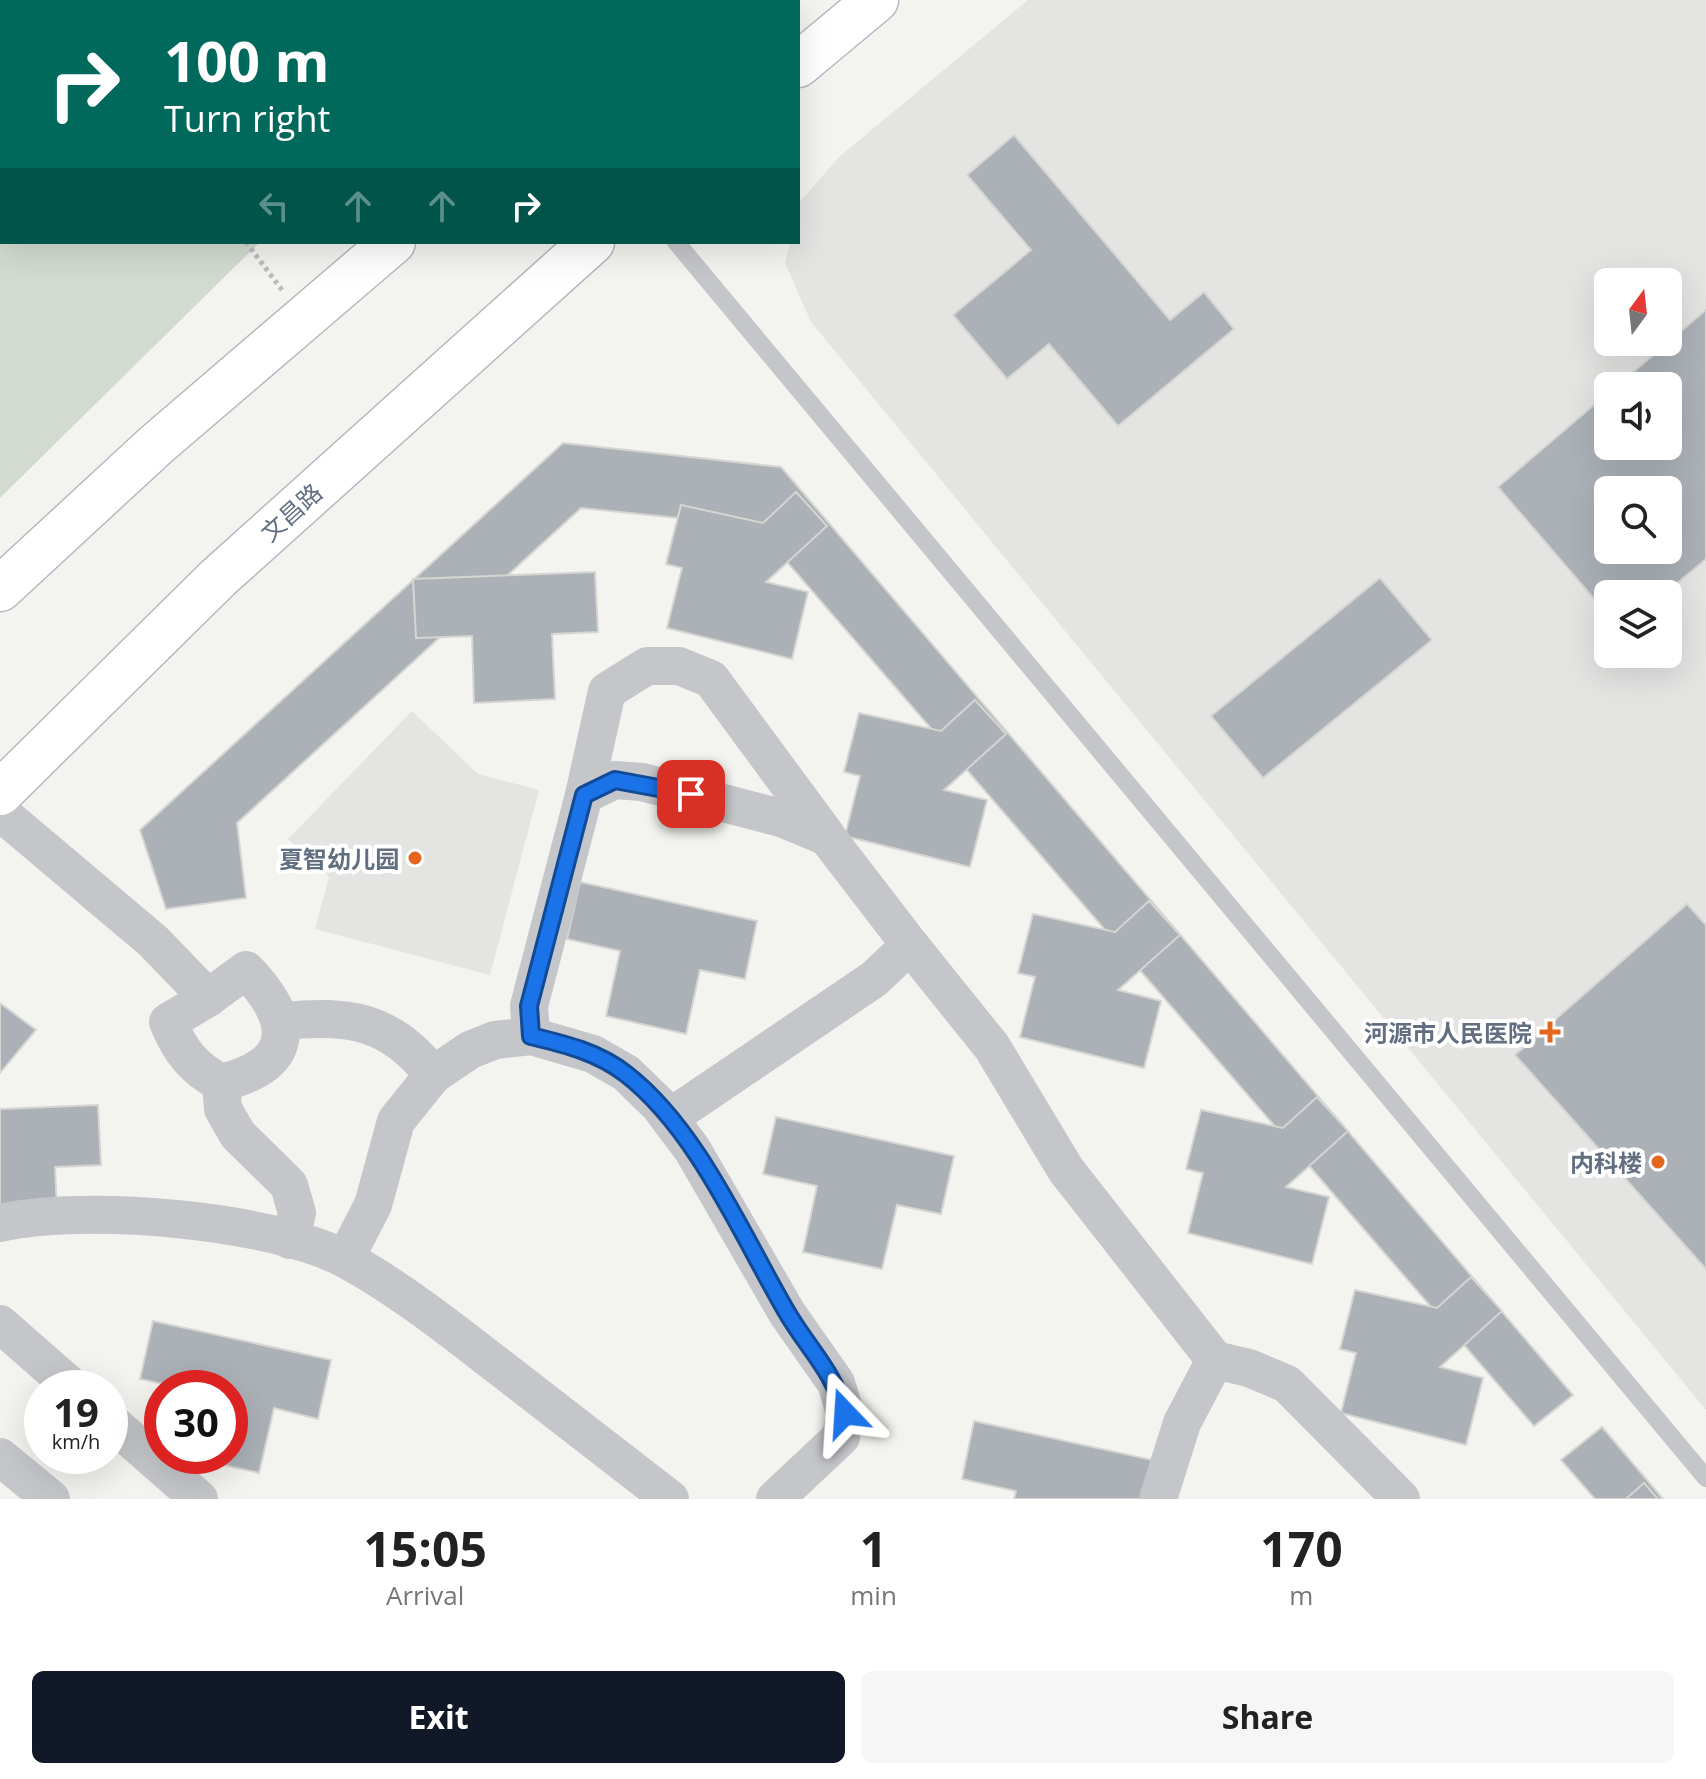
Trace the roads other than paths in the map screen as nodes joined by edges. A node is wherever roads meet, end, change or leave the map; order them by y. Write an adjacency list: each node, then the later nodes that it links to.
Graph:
1 (876, 0): 2 (street)
2 (800, 63)
3 (391, 244): 6 (street)
4 (590, 244): 7 (street, 文昌路)
5 (678, 244): 26 (lane)
6 (0, 589)
7 (0, 793)
8 (584, 795): 10 (street); 10 (street); 14 (street)
9 (0, 812): 12 (street)
10 (827, 837): 11 (street)
11 (910, 945): 17 (street); 22 (street)
12 (208, 998): 13 (street); 16 (street)
13 (282, 1021): 15 (street); 16 (street)
14 (531, 1036): 15 (street); 17 (street)
15 (433, 1075): 20 (street)
16 (221, 1083): 19 (street)
17 (669, 1118): 30 (street)
18 (0, 1223): 19 (street)
19 (290, 1240): 20 (street)
20 (345, 1259): 29 (street)
21 (0, 1324): 23 (street)
22 (1215, 1360): 31 (street); 32 (street)
23 (52, 1370)
24 (128, 1437): 28 (street)
25 (0, 1457): 27 (street)
26 (1706, 1478)
27 (51, 1499)
28 (199, 1499)
29 (670, 1499)
30 (775, 1499)
31 (1158, 1499)
32 (1401, 1499)

